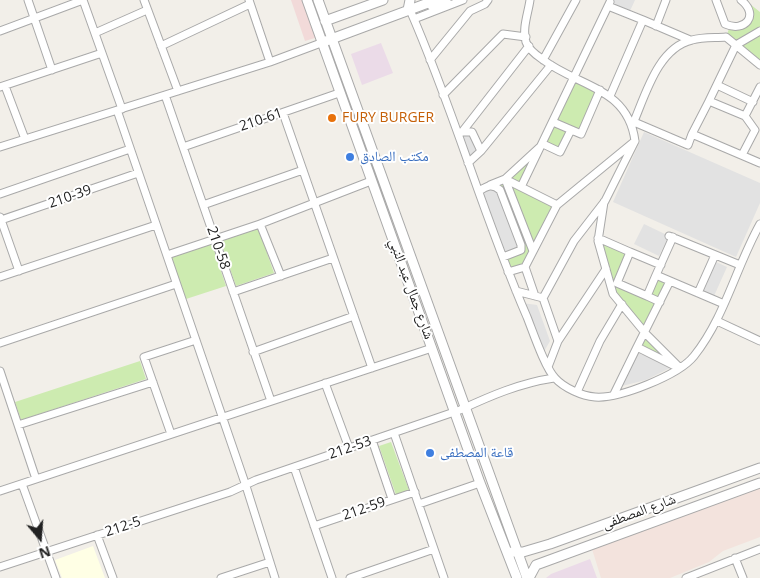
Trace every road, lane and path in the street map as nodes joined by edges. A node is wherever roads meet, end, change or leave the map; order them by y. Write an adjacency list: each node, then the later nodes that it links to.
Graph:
1 (28, 0): 24 (street)
2 (83, 0): 24 (street); 31 (street)
3 (144, 0): 20 (street)
4 (307, 0): 37 (street, شارع جمال عبد النبي)
5 (318, 0): 26 (street, شارع جمال عبد النبي)
6 (383, 0): 23 (street)
7 (410, 0): 22 (street)
8 (436, 0): 19 (street)
9 (447, 0): 22 (street)
10 (463, 0): 22 (street)
11 (488, 0): 42 (street)
12 (530, 0): 33 (street)
13 (576, 0): 43 (street)
14 (666, 0): 27 (street)
15 (716, 0): 28 (street)
16 (741, 0): 28 (street)
17 (745, 0): 21 (street)
18 (249, 2): 39 (street); 44 (street)
19 (424, 2): 22 (street)
20 (147, 10): 31 (street); 39 (street)
21 (760, 12)
22 (411, 13): 32 (street); 42 (street)
23 (336, 17): 26 (street); 32 (street)
24 (35, 18): 29 (street); 47 (street)
25 (643, 20): 27 (street); 48 (street); 57 (street)
26 (325, 21): 35 (street, شارع جمال عبد النبي)
27 (656, 26): 36 (street)
28 (730, 26): 34 (street)
29 (0, 31)
30 (760, 31): 38 (street)
31 (95, 33): 41 (street)
32 (342, 35): 35 (street)
33 (526, 37): 40 (street); 56 (street)
34 (726, 37): 36 (street); 38 (street)
35 (331, 39): 37 (street); 143 (street, شارع جمال عبد النبي)
36 (690, 40): 64 (street)
37 (321, 43): 44 (street); 54 (street, شارع جمال عبد النبي)
38 (736, 45): 46 (street); 49 (street)
39 (161, 46): 53 (street)
40 (529, 46): 43 (street); 66 (street)
41 (102, 53): 47 (street); 60 (street)
42 (430, 60): 56 (street)
43 (543, 60): 45 (street)
44 (270, 62): 53 (street)
45 (551, 65): 48 (street); 74 (street)
46 (760, 65)
47 (52, 70): 50 (street)
48 (574, 78): 52 (street); 63 (street)
49 (717, 85): 58 (street); 59 (street)
50 (2, 86): 68 (street)
51 (760, 87): 59 (street)
52 (600, 90): 57 (street); 65 (street)
53 (178, 91): 55 (street)
54 (339, 93): 61 (street, 210-61); 81 (street, شارع جمال عبد النبي)
55 (165, 95): 60 (street); 72 (street, 210-58)
56 (443, 95): 66 (street)
57 (610, 96): 64 (street)
58 (709, 100): 62 (street); 67 (street)
59 (753, 102): 62 (street)
60 (119, 109): 68 (street); 73 (street)
61 (283, 113): 72 (street, 210-61); 78 (street)
62 (745, 116): 75 (street)
63 (553, 122): 65 (street); 70 (street)
64 (633, 124): 67 (street); 69 (street)
65 (570, 130): 70 (street)
66 (460, 132): 74 (street); 76 (street)
67 (692, 134): 75 (street)
68 (25, 139): 71 (street)
69 (635, 142): 87 (street); 89 (street)
70 (543, 144): 80 (street); 83 (street)
71 (0, 147)
72 (183, 147): 88 (street, 210-58)
73 (130, 149): 79 (street); 85 (street)
74 (481, 151): 76 (street)
75 (742, 155): 77 (street)
76 (468, 163): 84 (street)
77 (760, 163)
78 (303, 170): 86 (street); 88 (street)
79 (138, 173): 90 (street, 210-39); 93 (street)
80 (505, 179): 82 (street); 83 (street); 96 (street)
81 (371, 181): 86 (street); 131 (street, شارع جمال عبد النبي)
82 (490, 185): 84 (street); 100 (street)
83 (521, 187): 89 (street)
84 (479, 191): 100 (street)
85 (0, 194)
86 (314, 202): 91 (street); 101 (street)
87 (605, 202): 94 (street); 119 (street)
88 (203, 205): 95 (street, 210-58)
89 (557, 205): 96 (street)
90 (1, 218): 106 (street)
91 (260, 224): 95 (street); 109 (street)
92 (760, 224): 103 (street)
93 (156, 225): 98 (street); 106 (street)
94 (598, 238): 97 (street); 105 (street)
95 (215, 239): 98 (street); 116 (street, 210-58)
96 (533, 251): 104 (street)
97 (630, 252): 102 (street); 112 (street)
98 (166, 255): 113 (street)
99 (715, 255): 102 (street); 103 (street); 117 (street)
100 (503, 257): 107 (street)
101 (333, 258): 109 (street); 123 (street)
102 (661, 265): 108 (street)
103 (740, 265): 122 (street)
104 (525, 267): 107 (street); 119 (street)
105 (606, 269): 115 (street); 127 (street)
106 (19, 271): 110 (street)
107 (508, 272): 114 (street)
108 (656, 275): 111 (street); 118 (street)
109 (281, 276): 116 (street)
110 (0, 277)
111 (670, 281): 117 (street); 120 (street)
112 (617, 283): 115 (street); 118 (street)
113 (176, 284): 126 (street); 129 (street)
114 (516, 291): 119 (street); 133 (street)
115 (612, 291): 121 (street)
116 (233, 292): 132 (street, 210-58)
117 (698, 293): 122 (street)
118 (647, 296): 120 (street)
119 (539, 297): 127 (street)
120 (660, 302): 125 (street)
121 (622, 304): 125 (street); 140 (street)
122 (724, 304): 124 (street)
123 (354, 316): 132 (street); 134 (street)
124 (717, 321): 128 (street); 135 (street)
125 (645, 332): 130 (street); 135 (street)
126 (196, 340): 138 (street); 145 (street)
127 (558, 341): 133 (street)
128 (760, 341)
129 (0, 343)
130 (637, 347): 135 (street); 141 (street)
131 (432, 348): 134 (street); 144 (street, شارع جمال عبد النبي)
132 (253, 352): 142 (street, 210-58)
133 (548, 367): 137 (street)
134 (372, 368): 139 (street)
135 (680, 368): 141 (street)
136 (0, 371): 146 (street)
137 (554, 378): 140 (street); 143 (street, 212-53)
138 (153, 382): 146 (street); 148 (street)
139 (325, 383): 142 (street); 150 (street)
140 (577, 392): 141 (street)
141 (614, 394)
142 (271, 402): 145 (street)
143 (465, 408): 144 (street, 212-53); 167 (street, شارع جمال عبد النبي)
144 (455, 412): 147 (street, 212-53); 156 (street, شارع جمال عبد النبي)
145 (222, 417): 148 (street); 157 (street)
146 (18, 425): 153 (street)
147 (394, 433): 149 (street, 212-53); 159 (street)
148 (171, 434): 153 (street)
149 (372, 440): 150 (street, 212-53); 160 (street)
150 (349, 448): 151 (street, 212-53)
151 (294, 467): 157 (street, 212-53); 162 (street)
152 (760, 468): 167 (street, شارع المصطفى)
153 (36, 479): 155 (street)
154 (760, 483): 179 (street, شارع المصطفى)
155 (22, 484): 158 (street); 166 (street)
156 (480, 484): 161 (street); 167 (street, شارع جمال عبد النبي)
157 (246, 486): 163 (street, 212-5); 169 (street)
158 (0, 491)
159 (414, 492): 160 (street, 212-59); 161 (street)
160 (392, 499): 162 (street, 212-59)
161 (419, 504): 164 (street)
162 (314, 526): 175 (street)
163 (97, 535): 166 (street, 212-5); 172 (street)
164 (434, 549): 176 (street); 177 (street)
165 (760, 549): 168 (street)
166 (47, 552): 170 (street, 212-5); 171 (street)
167 (512, 552): 178 (street, شارع جمال عبد النبي); 179 (street, شارع جمال عبد النبي)
168 (735, 558): 180 (street); 181 (street)
169 (270, 562): 173 (street); 174 (street)
170 (0, 565)
171 (56, 578)
172 (113, 578)
173 (221, 578)
174 (275, 578)
175 (332, 578)
176 (350, 578)
177 (444, 578)
178 (517, 578)
179 (528, 578)
180 (686, 578)
181 (743, 578)

